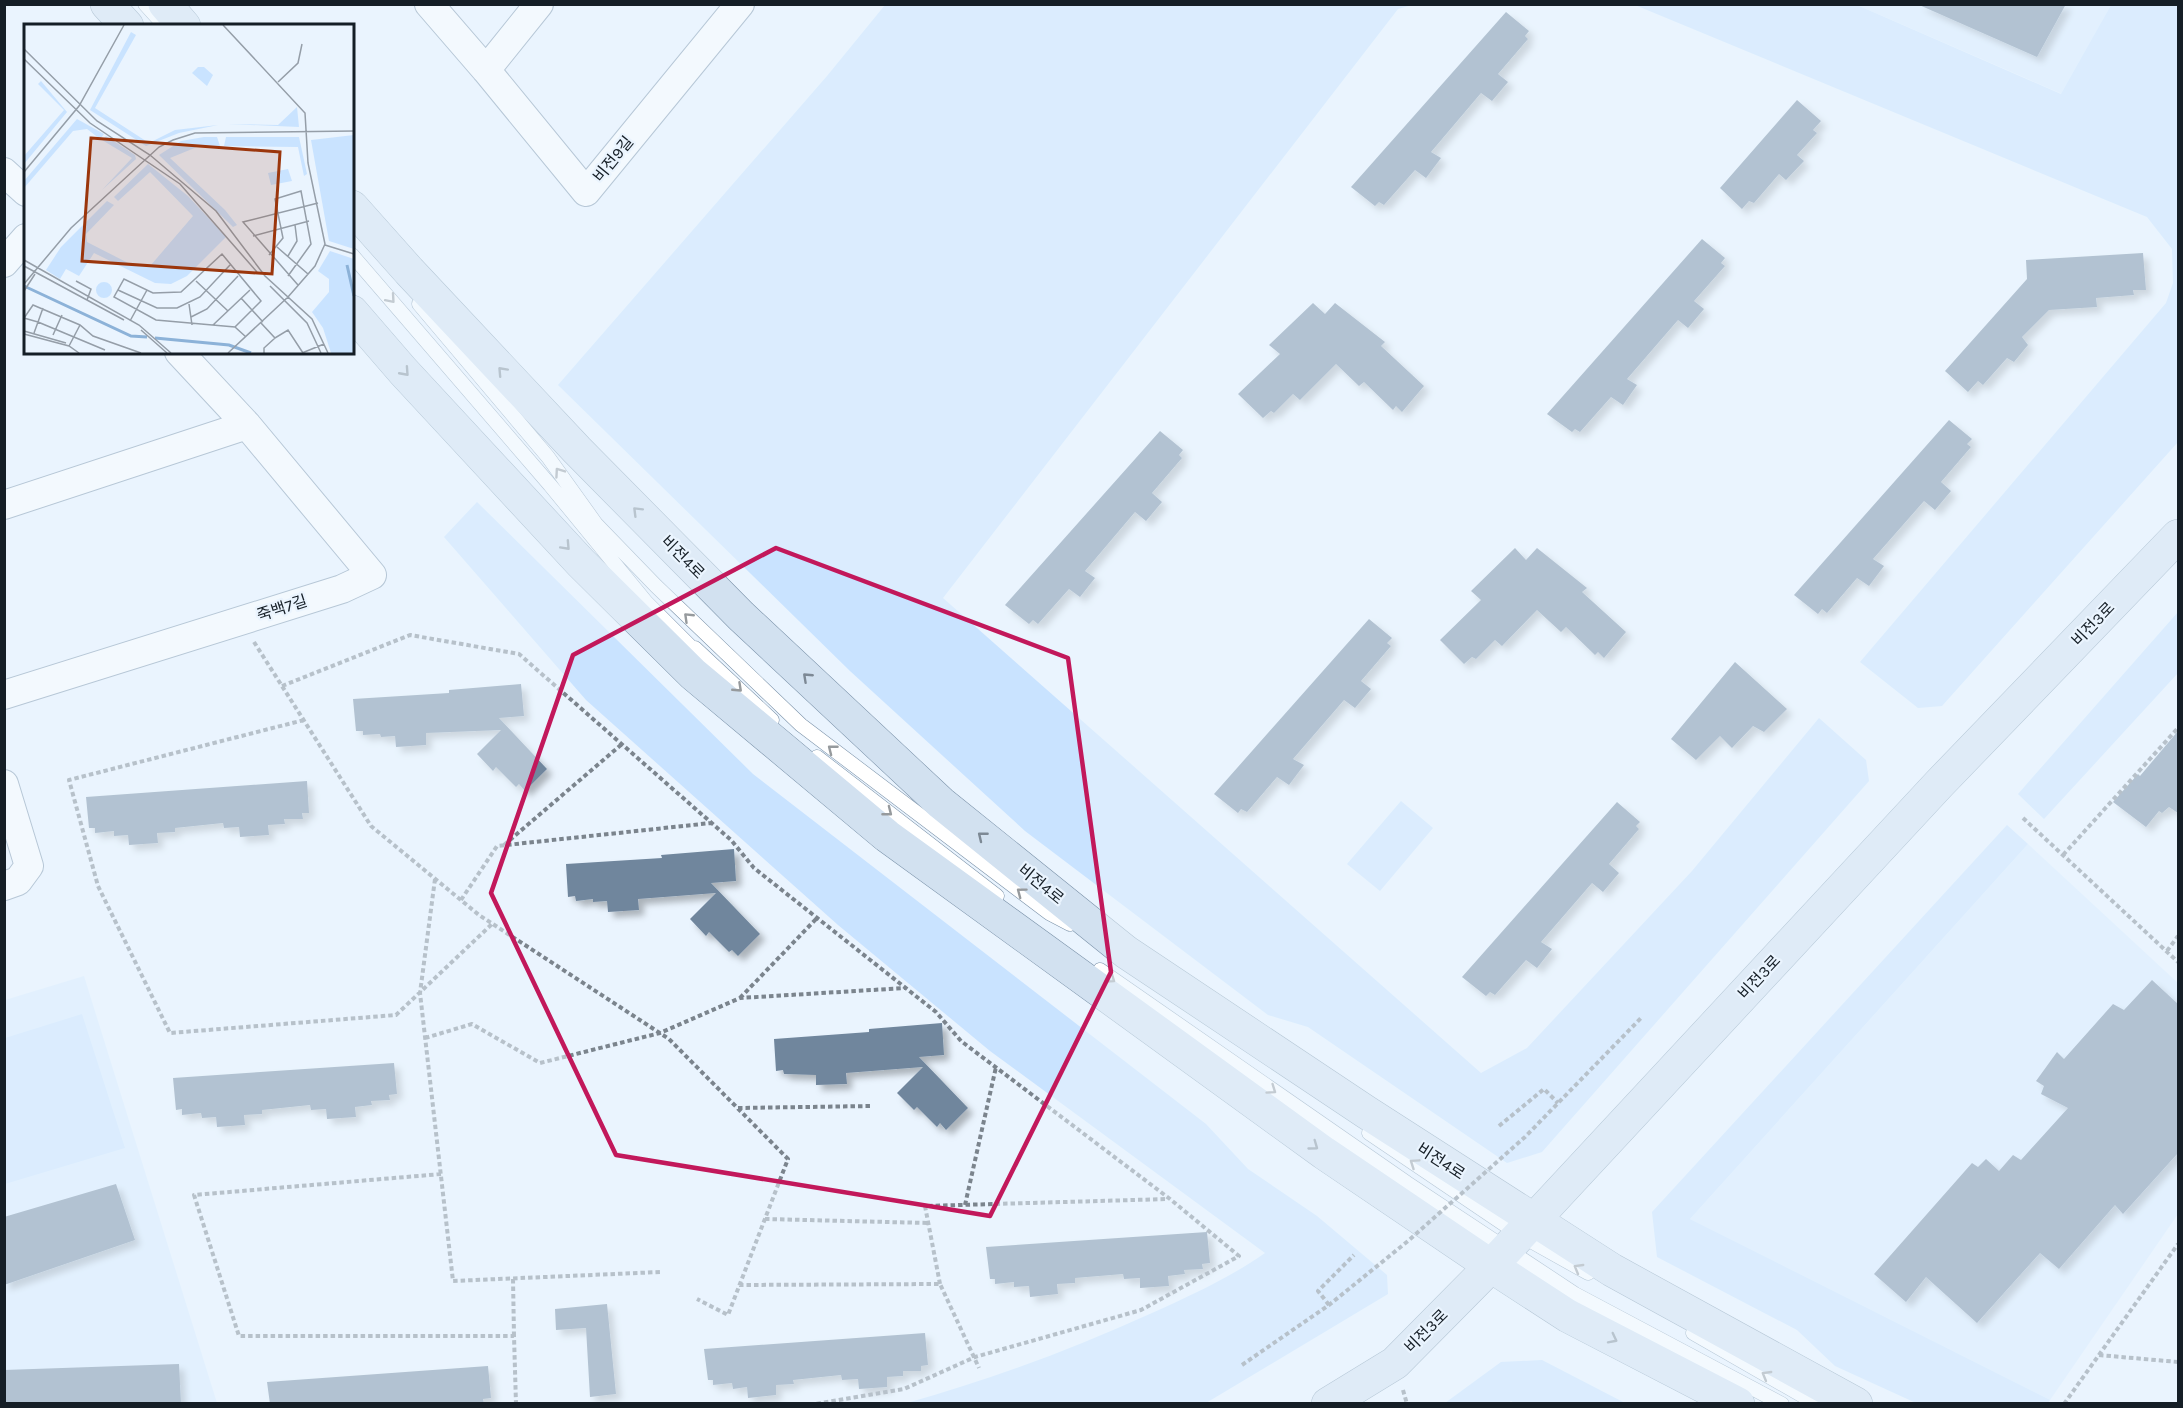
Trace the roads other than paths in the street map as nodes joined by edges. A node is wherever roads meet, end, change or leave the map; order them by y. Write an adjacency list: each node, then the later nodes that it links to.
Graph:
1 (165, 4): 7 (main road)
2 (429, 4): 8 (street, 비전9길)
3 (539, 4): 8 (street)
4 (740, 4): 8 (street, 비전9길)
5 (128, 16): 6 (lane)
6 (158, 24)
7 (182, 24)
8 (486, 70)
9 (4, 172): 10 (street)
10 (24, 190)
11 (359, 215): 28 (lane, one-way to 11); 30 (main road, 비전4로, one-way to 11)
12 (24, 240): 14 (street)
13 (354, 257): 20 (lane, one-way to 20)
14 (4, 263)
15 (354, 314): 22 (main road, 비전4로, one-way to 22)
16 (181, 354): 17 (street, 죽백7길)
17 (247, 425): 18 (street); 21 (street, 죽백7길)
18 (4, 505)
19 (2178, 536): 34 (main road, 비전3로)
20 (694, 648): 22 (lane); 23 (lane, one-way to 23)
21 (4, 695)
22 (732, 706): 34 (main road, 비전4로, one-way to 34)
23 (780, 727)
24 (807, 749): 27 (lane, one-way to 27)
25 (4, 784): 26 (street)
26 (4, 886)
27 (1008, 905)
28 (1049, 913): 29 (lane); 30 (lane)
29 (1078, 933)
30 (1112, 949): 32 (lane); 34 (main road, 비전4로)
31 (1085, 960): 34 (lane, one-way to 34)
32 (1243, 1047)
33 (1359, 1126): 34 (lane, one-way to 33)
34 (1513, 1242): 35 (lane, one-way to 34); 37 (main road, 비전3로); 38 (main road, 비전4로, one-way to 38); 39 (lane); 41 (main road, 비전4로)
35 (1602, 1281)
36 (1684, 1328): 40 (lane, one-way to 36)
37 (1328, 1404)
38 (1738, 1404)
39 (1782, 1404)
40 (1817, 1404)
41 (1856, 1404)

